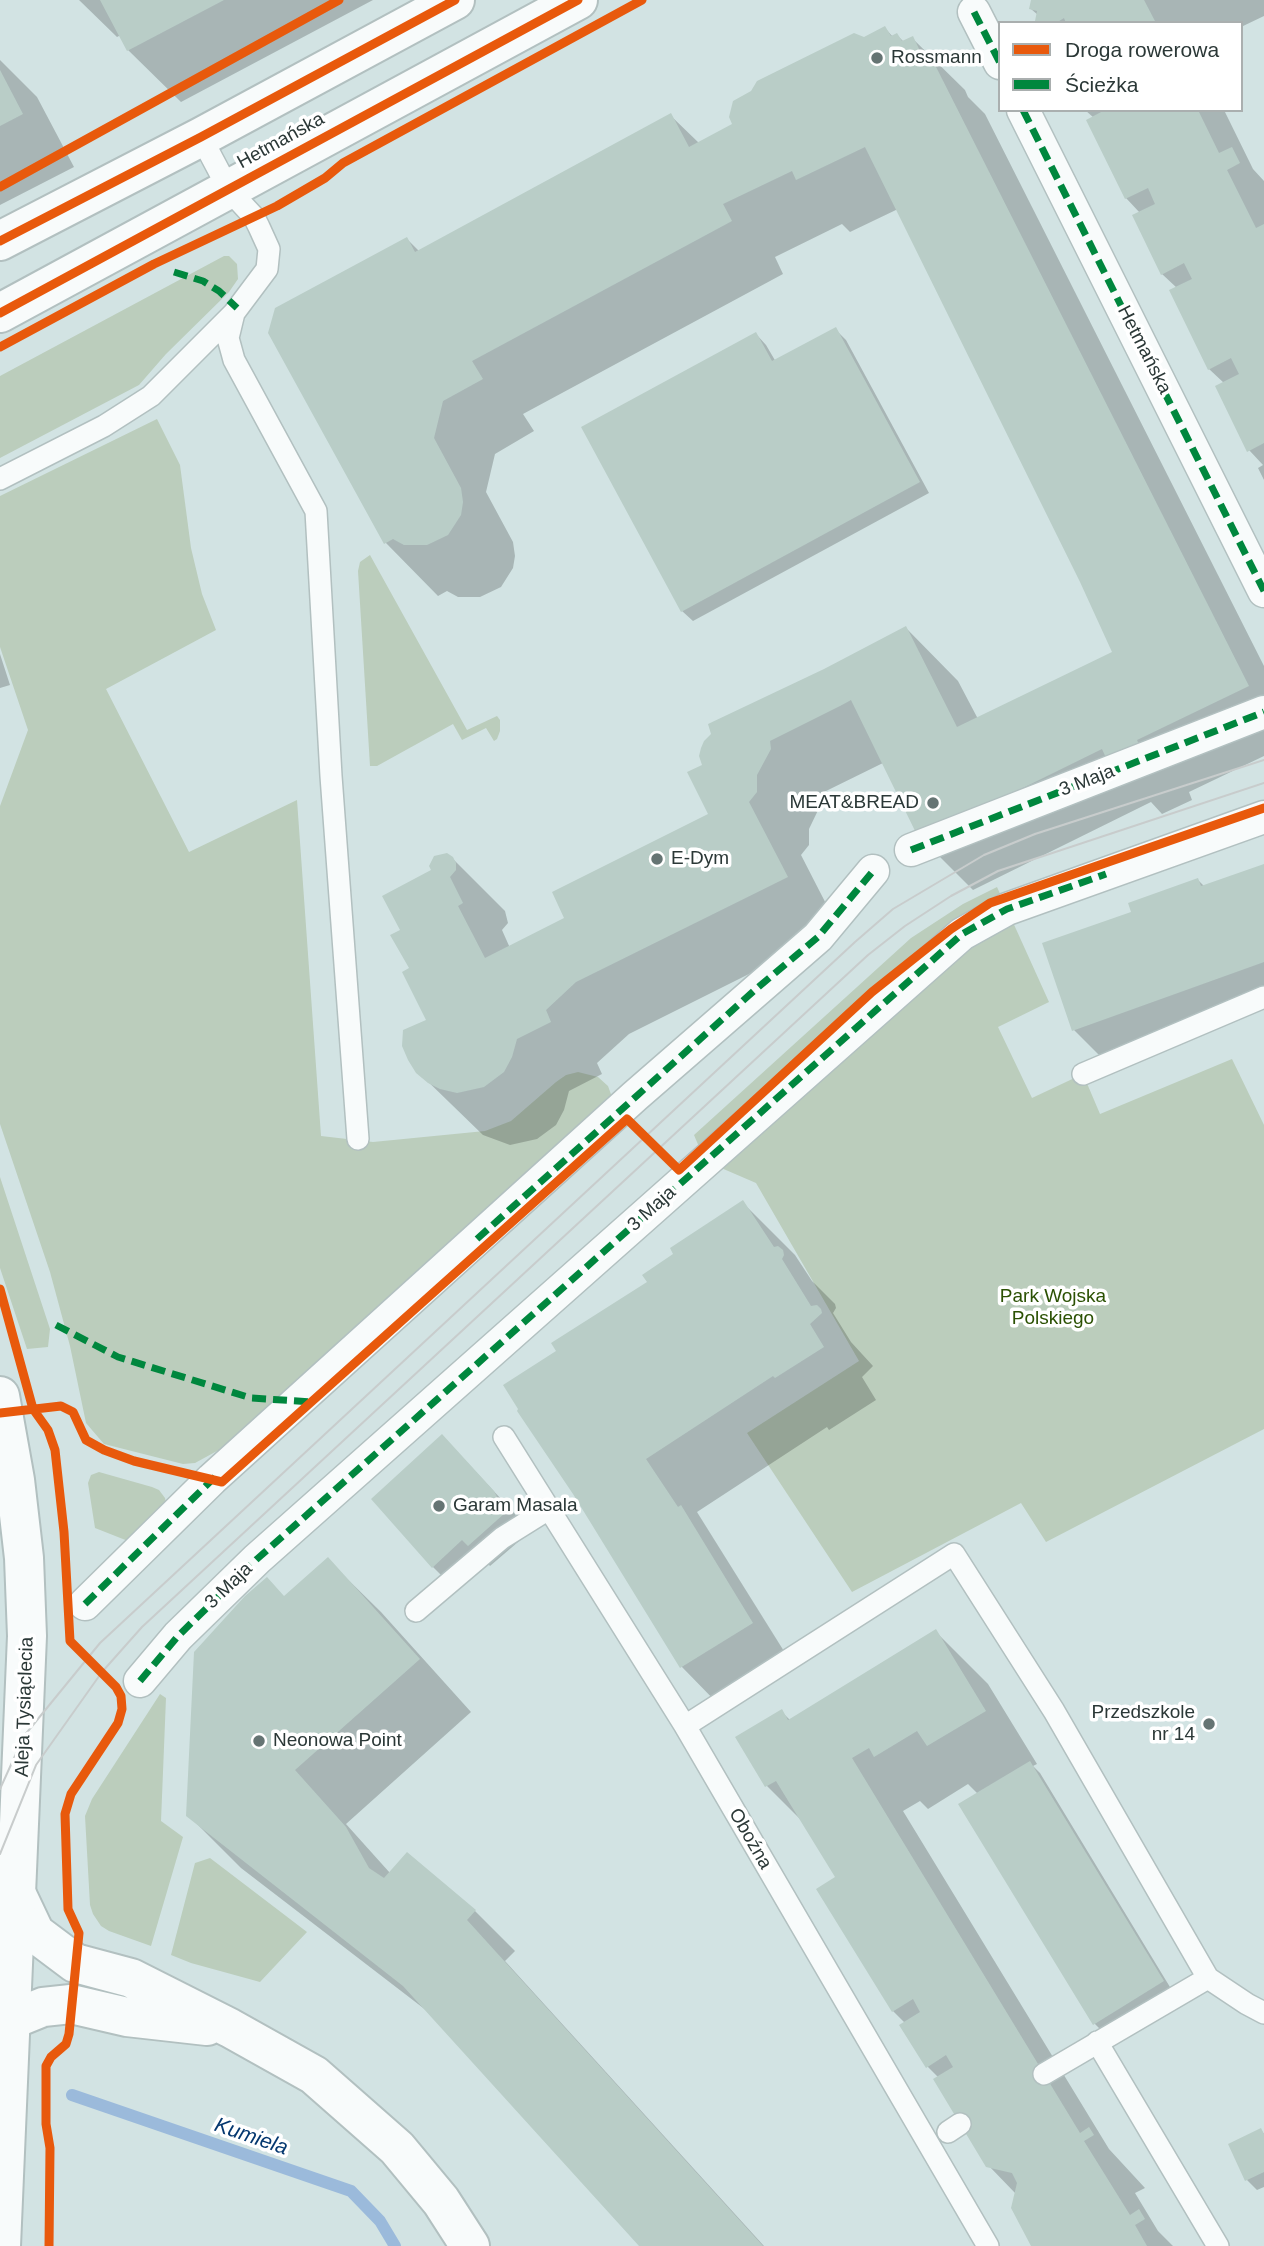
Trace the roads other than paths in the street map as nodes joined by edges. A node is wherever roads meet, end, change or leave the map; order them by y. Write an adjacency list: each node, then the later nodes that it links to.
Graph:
1 (456, 0): 6 (main road)
2 (578, 0): 7 (main road, Hetmańska)
3 (974, 12): 4 (street)
4 (998, 59)
5 (1024, 112): 12 (street, Hetmańska)
6 (201, 137): 7 (lane); 8 (main road)
7 (229, 190): 9 (main road, Hetmańska); 10 (lane)
8 (0, 240)
9 (0, 313)
10 (234, 313): 11 (lane); 19 (lane)
11 (0, 479)
12 (1264, 591)
13 (1264, 712): 15 (street, 3 Maja)
14 (1264, 817): 25 (street, 3 Maja)
15 (911, 850)
16 (873, 871): 23 (street)
17 (1264, 997): 18 (lane)
18 (1083, 1074)
19 (358, 1139)
20 (0, 1396): 27 (main road, Aleja Tysiąclecia)
21 (505, 1437): 22 (lane, Oboźna)
22 (550, 1508): 24 (lane); 26 (lane, Oboźna)
23 (85, 1604)
24 (416, 1611)
25 (140, 1681)
26 (685, 1726): 28 (lane); 36 (lane, Oboźna)
27 (17, 1895): 30 (main road, Aleja Tysiąclecia); 31 (main road)
28 (1208, 1978): 29 (lane); 32 (lane)
29 (1264, 2012)
30 (11, 2020): 31 (main road); 34 (main road, Aleja Tysiąclecia)
31 (230, 2028): 35 (main road)
32 (1097, 2042): 33 (lane); 37 (lane)
33 (1044, 2074)
34 (1, 2246)
35 (470, 2246)
36 (988, 2246)
37 (1218, 2246)

